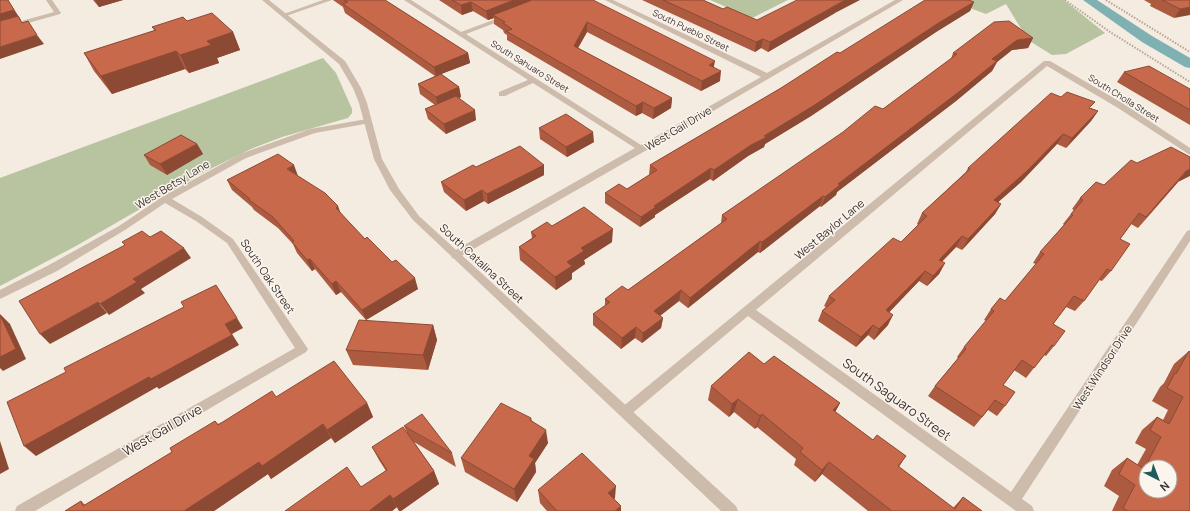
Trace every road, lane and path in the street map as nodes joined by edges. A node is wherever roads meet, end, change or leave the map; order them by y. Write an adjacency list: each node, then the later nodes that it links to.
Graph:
1 (49, 0): 11 (street)
2 (265, 0): 10 (street, South Catalina Street)
3 (329, 0): 10 (street)
4 (407, 0): 12 (street, South Sahuaro Street)
5 (608, 0): 15 (street, South Pueblo Street)
6 (900, 0): 15 (street, West Gail Drive)
7 (1065, 0): 17 (path)
8 (1106, 0): 13 (path)
9 (513, 14): 12 (street)
10 (284, 15): 19 (street, South Catalina Street)
11 (0, 29)
12 (461, 34): 16 (street, South Sahuaro Street)
13 (1190, 52)
14 (1047, 63): 21 (street, South Cholla Street); 26 (street, West Baylor Lane)
15 (766, 76): 20 (street, West Gail Drive)
16 (534, 80): 18 (street); 20 (street, South Sahuaro Street)
17 (1190, 82)
18 (502, 94)
19 (367, 121): 22 (street, West Betsy Lane); 24 (street, South Catalina Street)
20 (642, 149): 24 (street, West Gail Drive)
21 (1190, 152)
22 (165, 199): 25 (street, West Betsy Lane); 27 (street, South Oak Street)
23 (1190, 233): 29 (street, West Windsor Drive)
24 (456, 255): 28 (street, South Catalina Street)
25 (0, 295)
26 (749, 311): 28 (street, West Baylor Lane); 29 (street, South Saguaro Street)
27 (302, 349): 30 (street, West Gail Drive)
28 (625, 412): 31 (street, South Catalina Street)
29 (1013, 501): 32 (street, South Saguaro Street)
30 (22, 511)
31 (731, 511)
32 (1027, 511)

